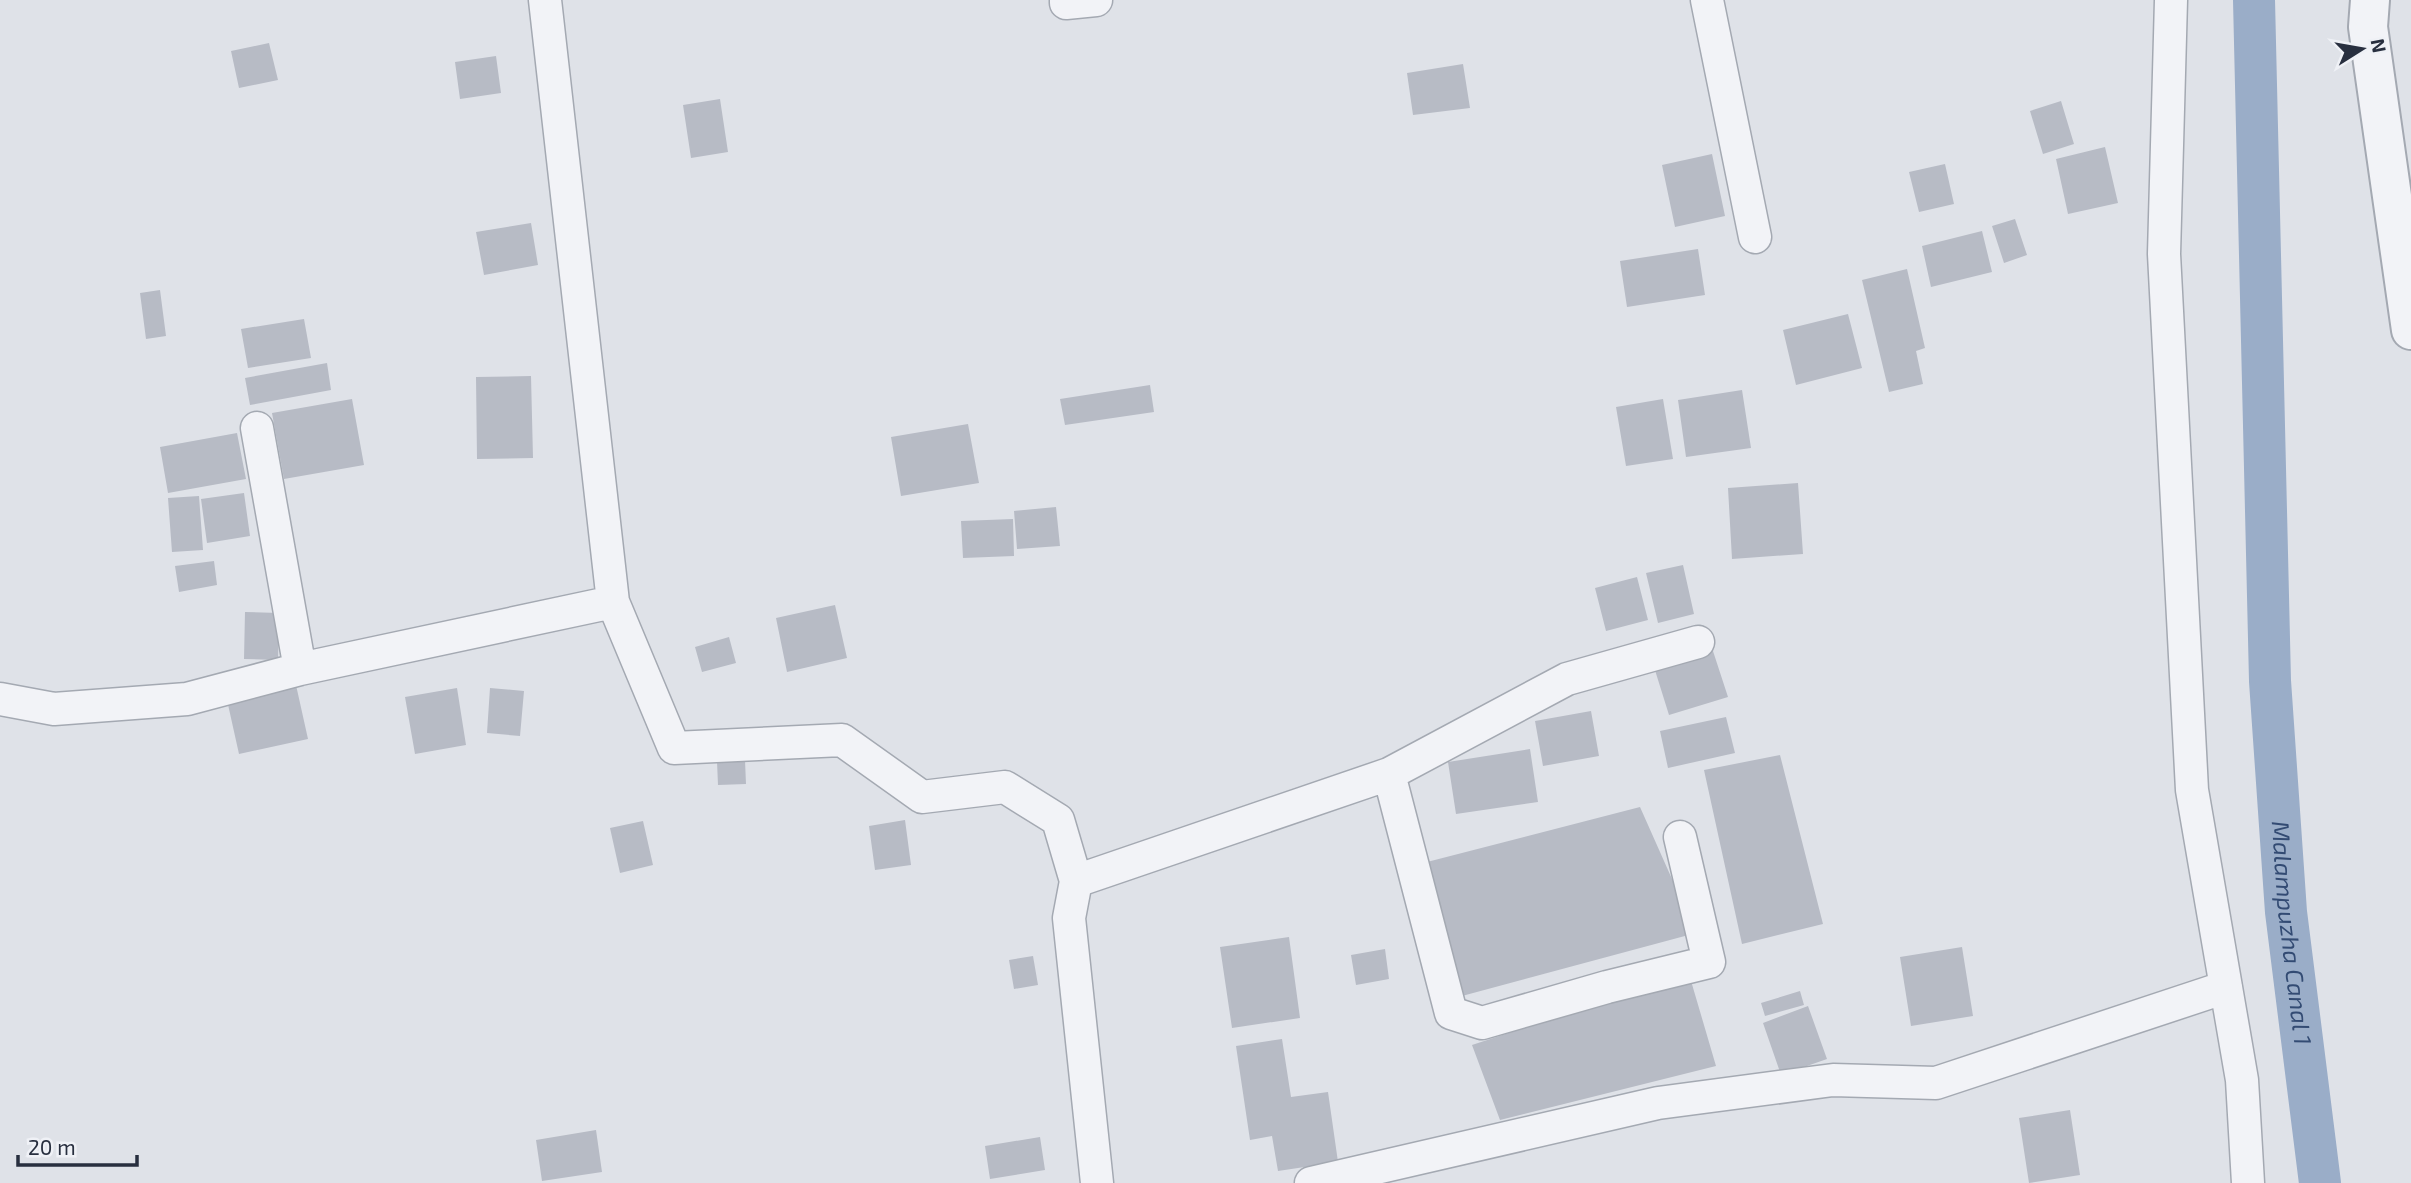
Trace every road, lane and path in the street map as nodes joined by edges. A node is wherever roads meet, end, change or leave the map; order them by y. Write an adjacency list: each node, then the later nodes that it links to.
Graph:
1 (545, 0): 10 (street)
2 (1066, 0): 3 (street)
3 (1096, 0)
4 (1707, 0): 7 (street)
5 (2171, 0): 17 (street)
6 (2370, 0): 8 (street)
7 (1755, 237)
8 (2411, 330)
9 (257, 428): 12 (street)
10 (613, 602): 12 (street); 16 (street)
11 (1698, 642): 14 (street)
12 (300, 669): 13 (street)
13 (0, 699)
14 (1389, 774): 15 (street); 16 (street)
15 (1680, 837)
16 (1076, 881): 18 (street)
17 (2225, 987): 19 (street); 20 (street)
18 (1097, 1183)
19 (1311, 1183)
20 (2248, 1183)

